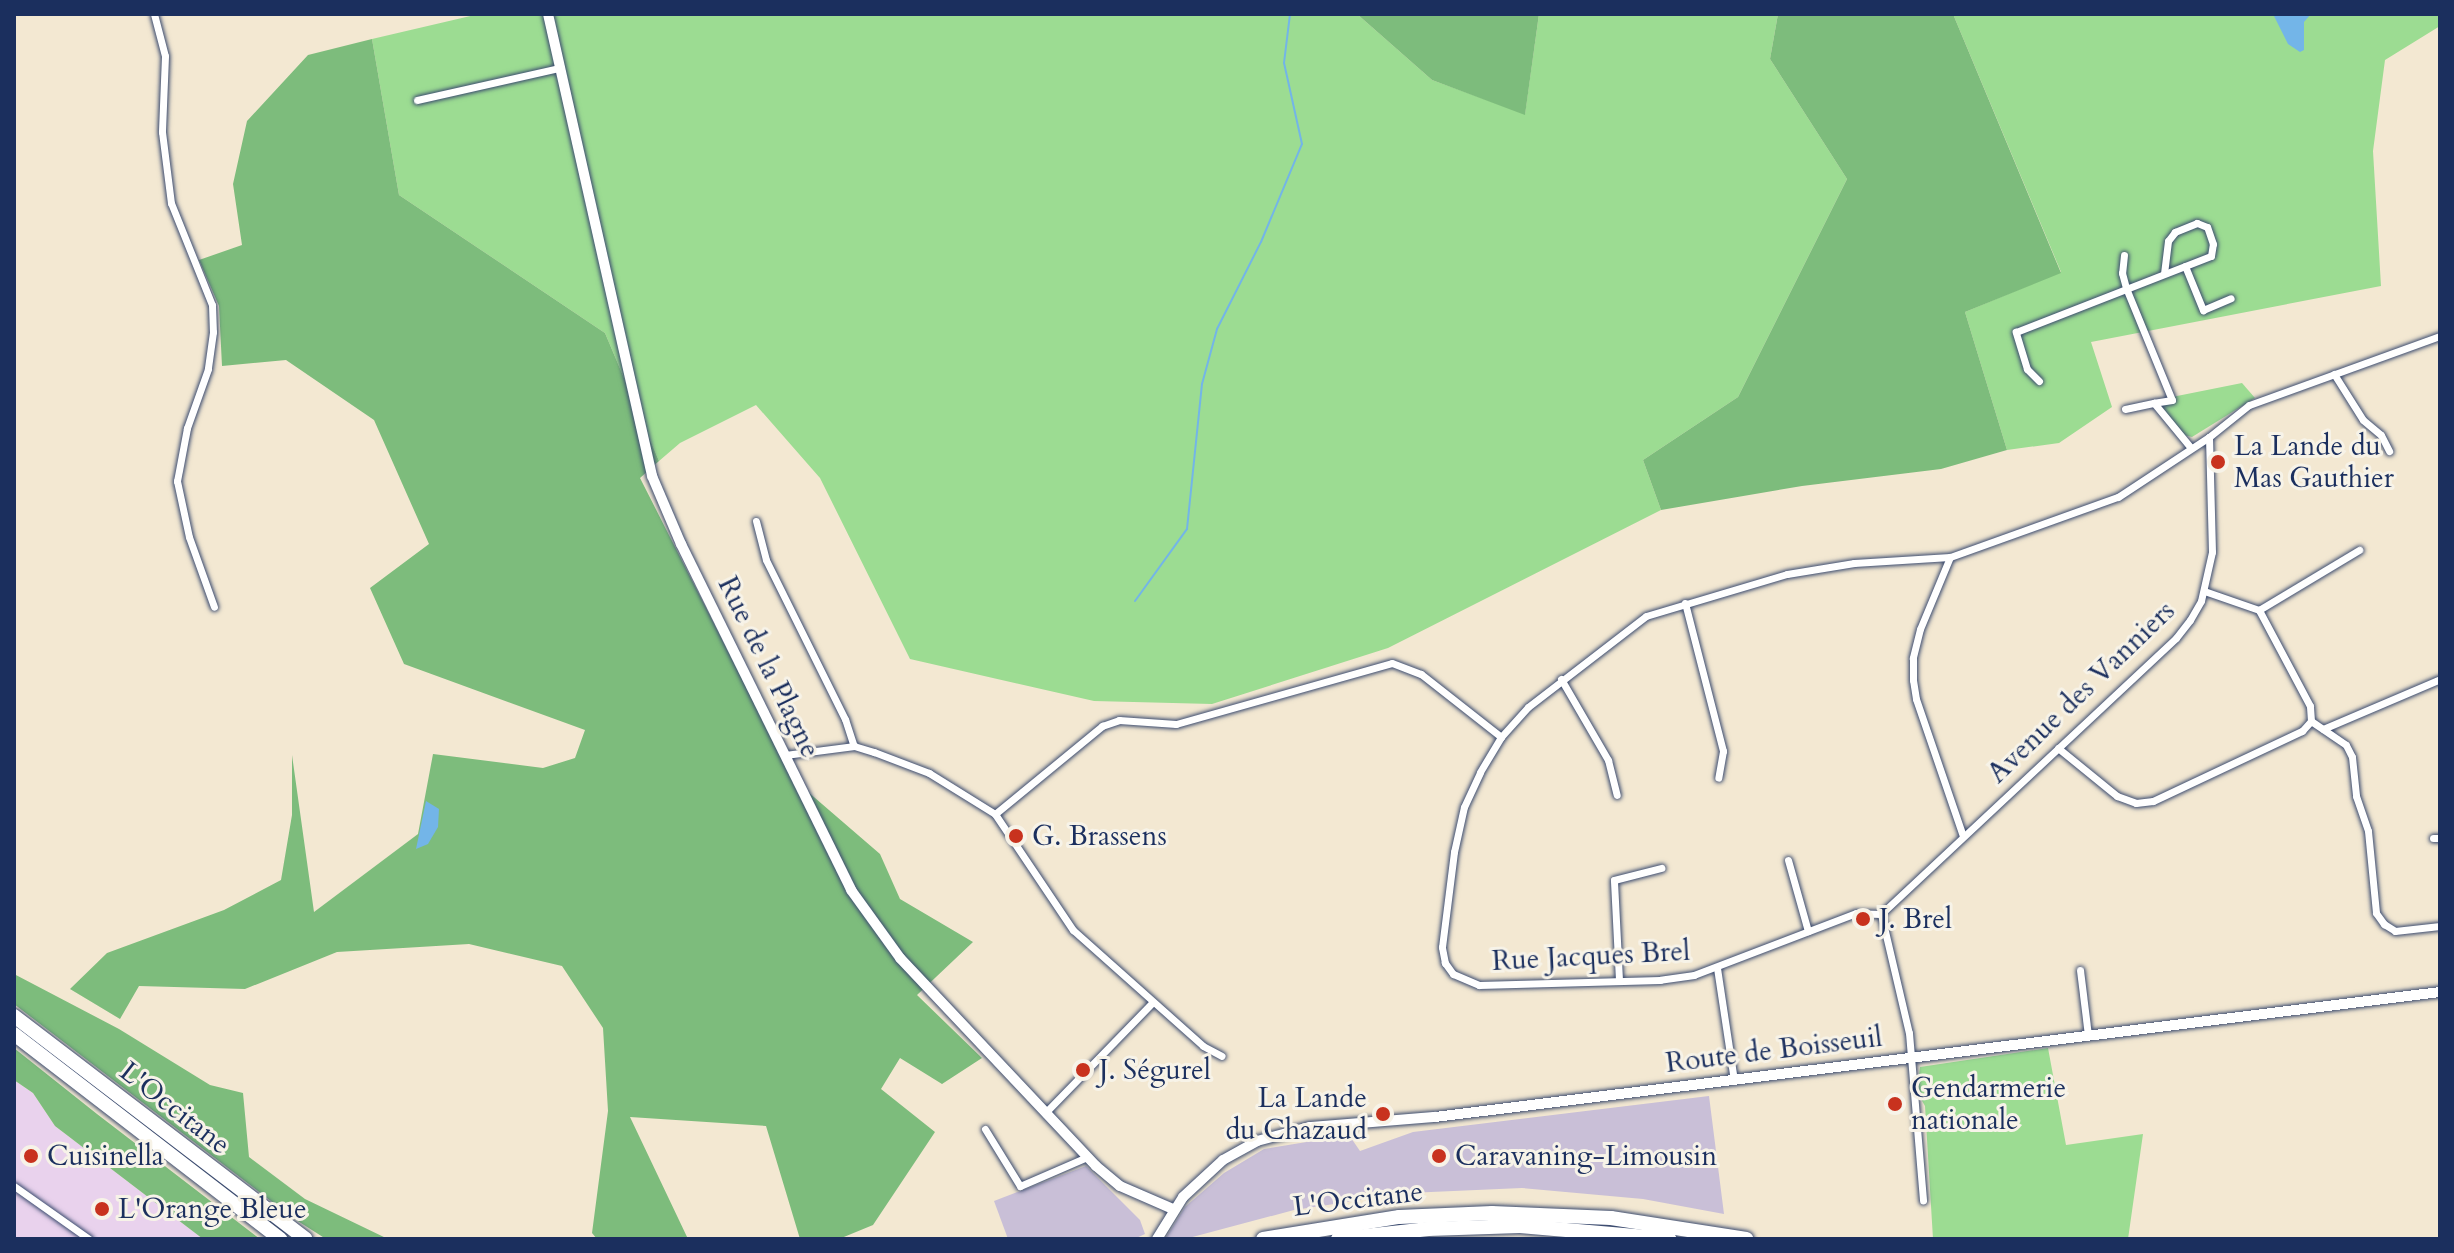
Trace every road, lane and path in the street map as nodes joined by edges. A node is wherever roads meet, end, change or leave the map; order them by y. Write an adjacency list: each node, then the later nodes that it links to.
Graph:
1 (154, 14): 23 (street)
2 (548, 14): 3 (street, Rue de la Plagne)
3 (559, 68): 4 (street); 32 (street, Rue de la Plagne)
4 (417, 100)
5 (2124, 255): 8 (street)
6 (2185, 266): 7 (street); 7 (street); 9 (street)
7 (2164, 273): 8 (street)
8 (2126, 288): 12 (street); 13 (street)
9 (2231, 298)
10 (2440, 336): 11 (street)
11 (2334, 374): 15 (street); 17 (street)
12 (2039, 381)
13 (2154, 403): 14 (street); 16 (street)
14 (2125, 409)
15 (2209, 437): 16 (street, Rue Jacques Brel); 21 (street, Avenue des Vanniers)
16 (2191, 448): 20 (street, Rue Jacques Brel)
17 (2389, 451)
18 (756, 521): 30 (street)
19 (2359, 550): 24 (street)
20 (1950, 557): 22 (street, Rue Jacques Brel); 36 (street)
21 (2204, 591): 24 (street); 31 (street, Avenue des Vanniers)
22 (1685, 603): 25 (street, Rue Jacques Brel); 33 (street)
23 (214, 607)
24 (2259, 610): 27 (street)
25 (1561, 679): 29 (street, Rue Jacques Brel); 34 (street)
26 (2440, 679): 28 (street)
27 (2311, 721): 28 (street); 31 (street)
28 (2323, 729): 40 (street)
29 (1501, 737): 35 (street); 44 (street, Rue Jacques Brel)
30 (854, 746): 32 (street); 35 (street)
31 (2058, 748): 36 (street, Avenue des Vanniers)
32 (785, 755): 53 (street, Rue de la Plagne)
33 (1718, 778)
34 (1617, 795)
35 (995, 814): 46 (street)
36 (1963, 836): 39 (street, Avenue des Vanniers)
37 (1788, 860): 41 (street)
38 (1661, 868): 44 (street)
39 (1881, 914): 41 (street, Rue Jacques Brel); 51 (street)
40 (2440, 926)
41 (1808, 931): 42 (street, Rue Jacques Brel)
42 (1717, 968): 44 (street, Rue Jacques Brel); 52 (street)
43 (2080, 970): 49 (street)
44 (1619, 980)
45 (2440, 992): 49 (street, Route de Boisseuil)
46 (1152, 1003): 50 (street); 53 (street)
47 (14, 1016): 61 (highway, L'Occitane)
48 (14, 1034): 60 (highway, L'Occitane)
49 (2088, 1035): 51 (street, Route de Boisseuil)
50 (1222, 1056)
51 (1911, 1057): 52 (street, Route de Boisseuil); 57 (street)
52 (1734, 1080): 58 (street, Route de Boisseuil)
53 (1045, 1113): 55 (street, Rue de la Plagne)
54 (985, 1129): 55 (street)
55 (1087, 1157): 58 (street, Rue de la Plagne)
56 (14, 1186): 59 (street)
57 (1923, 1200)
58 (1173, 1209): 62 (street, Route de Boisseuil)
59 (89, 1239)
60 (280, 1239)
61 (306, 1239)
62 (1157, 1239)
63 (1263, 1239): 66 (highway, L'Occitane)
64 (1338, 1239): 65 (highway, L'Occitane)
65 (1669, 1239)
66 (1746, 1239)

